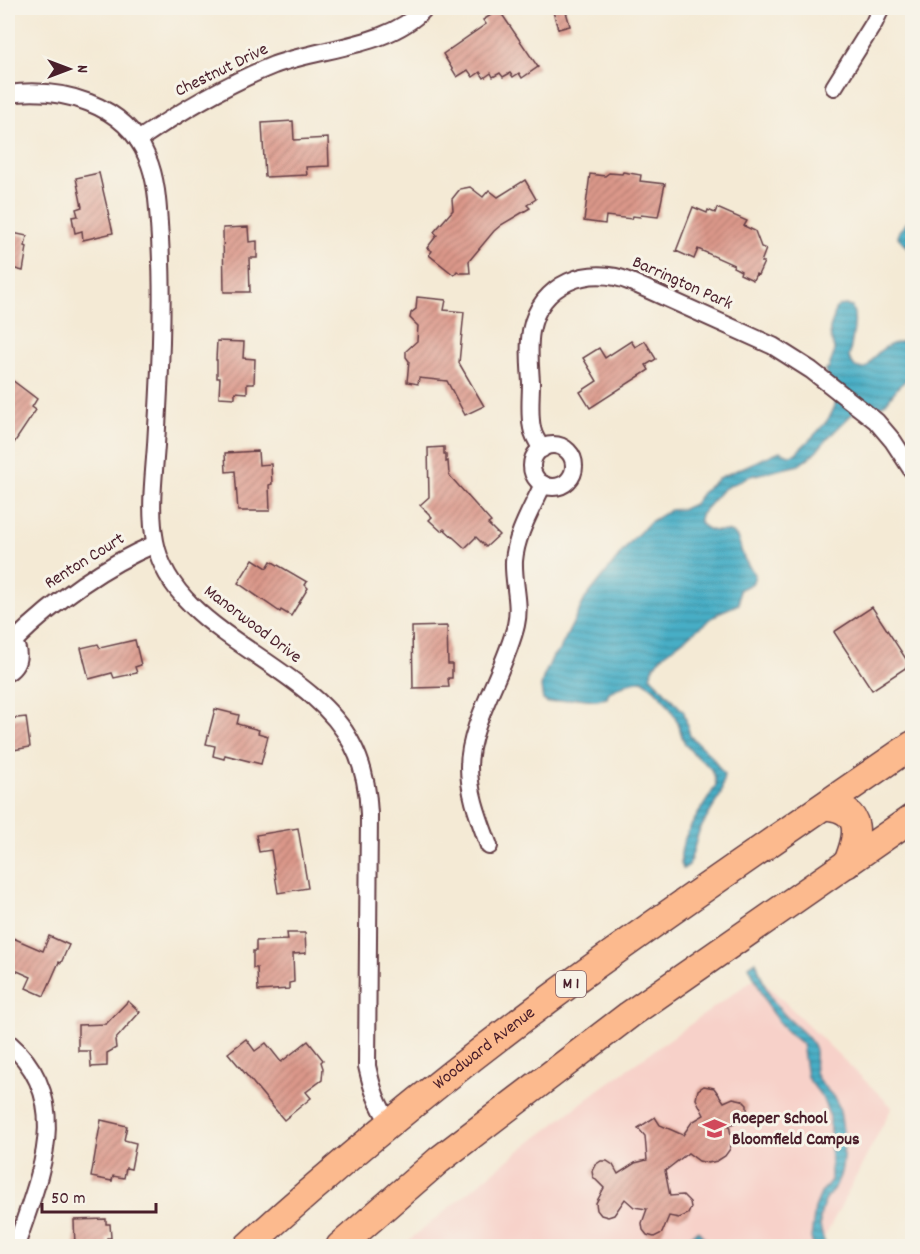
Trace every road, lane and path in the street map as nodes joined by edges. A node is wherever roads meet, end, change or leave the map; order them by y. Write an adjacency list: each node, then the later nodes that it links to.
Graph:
1 (425, 8): 5 (street, Chestnut Drive)
2 (881, 8): 3 (street)
3 (834, 87)
4 (8, 94): 5 (street, Manorwood Drive)
5 (138, 140): 9 (street, Manorwood Drive)
6 (542, 449): 7 (street, Barrington Park); 8 (street); 8 (street)
7 (912, 470)
8 (543, 484): 15 (street)
9 (155, 544): 10 (street, Renton Court); 18 (street, Manorwood Drive)
10 (10, 640): 11 (street, Renton Court)
11 (8, 672)
12 (912, 745): 13 (main road, Woodward Avenue / M 1)
13 (825, 806): 16 (main road); 18 (main road, Woodward Avenue / M 1)
14 (912, 818): 16 (main road)
15 (489, 846)
16 (847, 864): 21 (main road)
17 (8, 1042): 19 (street)
18 (390, 1124): 20 (main road, Woodward Avenue / M 1)
19 (16, 1246)
20 (248, 1246)
21 (339, 1246)

